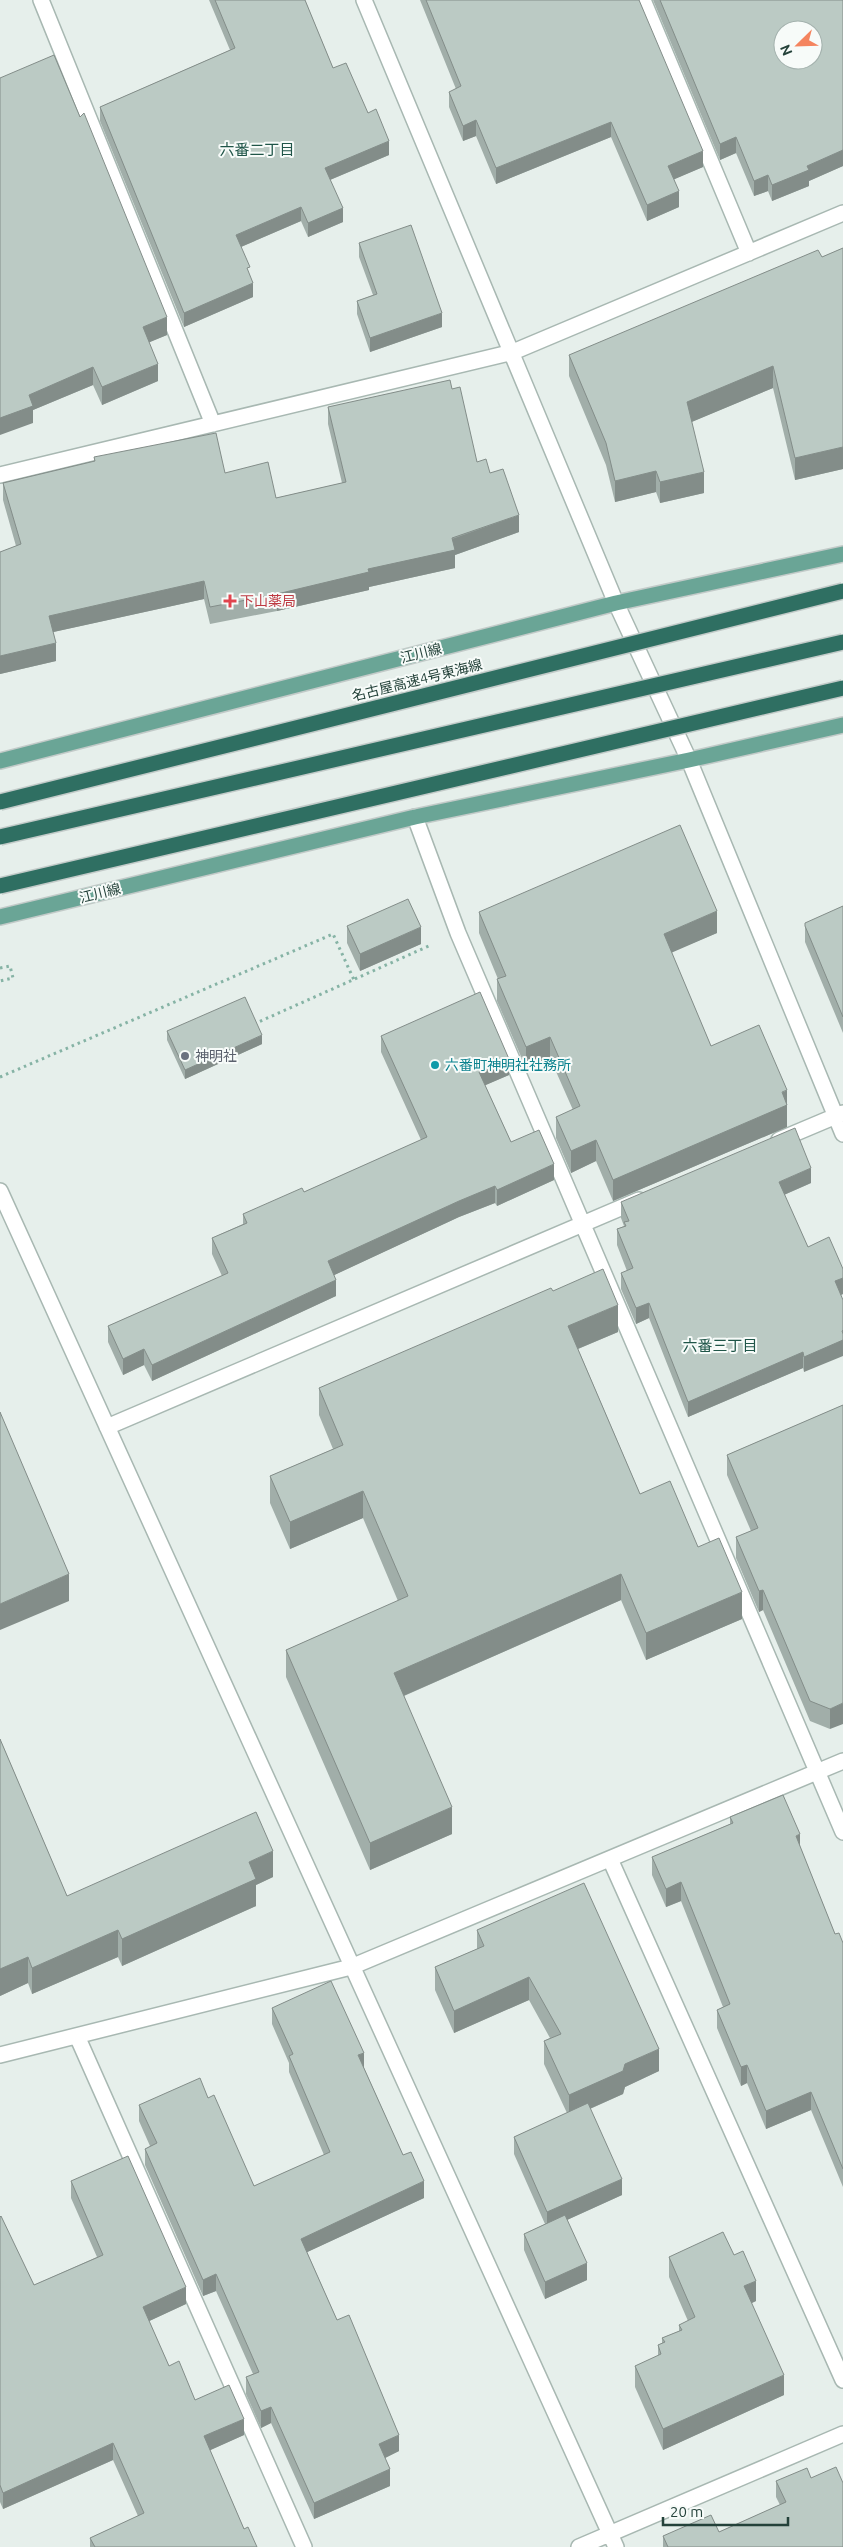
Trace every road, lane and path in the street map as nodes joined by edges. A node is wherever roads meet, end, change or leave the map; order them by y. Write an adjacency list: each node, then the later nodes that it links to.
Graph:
1 (41, 0): 7 (street)
2 (364, 0): 6 (street)
3 (643, 0): 5 (street)
4 (843, 213): 5 (street)
5 (749, 252): 6 (street)
6 (513, 352): 7 (street); 11 (street)
7 (213, 424): 8 (street)
8 (0, 475)
9 (843, 554): 11 (main road, 江川線)
10 (843, 592): 17 (highway, 名古屋高速4号東海線, bridge)
11 (616, 603): 15 (main road, 江川線); 16 (street)
12 (843, 642): 19 (highway, bridge)
13 (843, 688): 20 (highway, bridge)
14 (843, 725): 16 (main road, 江川線)
15 (0, 760)
16 (689, 760): 18 (main road, 江川線); 28 (street)
17 (0, 802)
18 (415, 817): 21 (main road, 江川線); 22 (street)
19 (0, 837)
20 (0, 886)
21 (0, 917)
22 (458, 933): 24 (path); 33 (street)
23 (0, 968): 25 (path)
24 (354, 980): 26 (path); 27 (path)
25 (0, 981)
26 (254, 1024)
27 (0, 1077)
28 (839, 1115): 29 (street); 30 (street)
29 (843, 1134)
30 (763, 1147)
31 (0, 1191): 34 (street)
32 (655, 1194): 33 (street)
33 (583, 1224): 34 (street); 36 (street)
34 (106, 1427): 39 (street)
35 (843, 1761): 36 (street)
36 (818, 1772): 37 (street); 38 (street)
37 (843, 1832)
38 (610, 1859): 39 (street); 42 (street)
39 (351, 1967): 40 (street); 44 (street)
40 (77, 2036): 41 (street); 45 (street)
41 (0, 2055)
42 (843, 2380)
43 (843, 2434): 44 (street)
44 (609, 2532): 46 (street); 47 (street)
45 (304, 2547)
46 (579, 2547)
47 (616, 2547)

